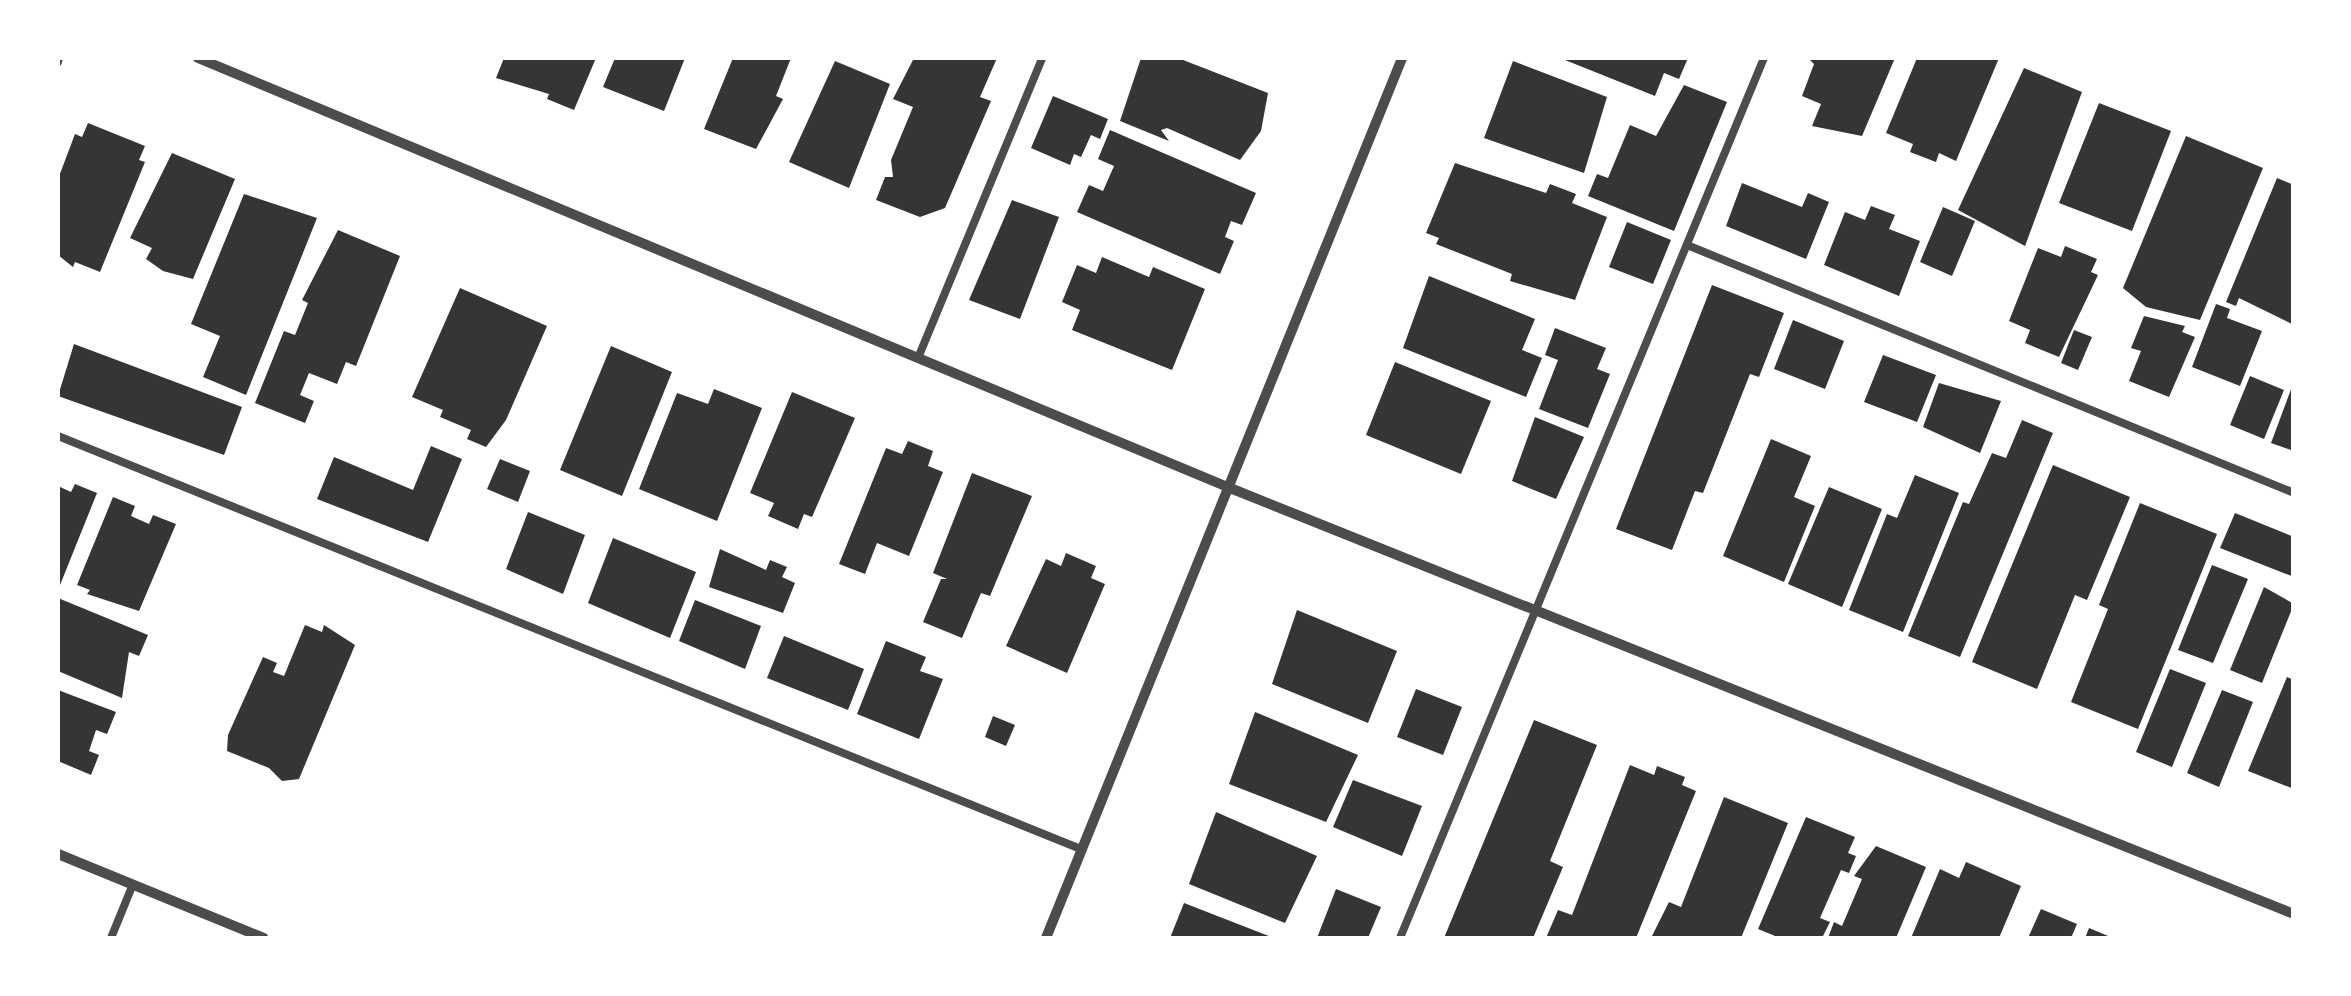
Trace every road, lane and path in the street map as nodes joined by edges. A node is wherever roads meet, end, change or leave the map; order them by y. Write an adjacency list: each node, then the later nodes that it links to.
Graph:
1 (198, 58): 6 (street)
2 (1042, 58): 6 (lane)
3 (1402, 58): 8 (street)
4 (1764, 58): 5 (lane)
5 (1687, 244): 9 (lane); 10 (lane)
6 (918, 358): 8 (street)
7 (58, 436): 11 (lane)
8 (1230, 488): 10 (street); 11 (street)
9 (2294, 493)
10 (1536, 611): 14 (street); 18 (lane)
11 (1083, 850): 17 (street)
12 (58, 854): 13 (street)
13 (133, 884): 15 (lane); 16 (street)
14 (2294, 914)
15 (111, 938)
16 (264, 938)
17 (1046, 938)
18 (1400, 938)

